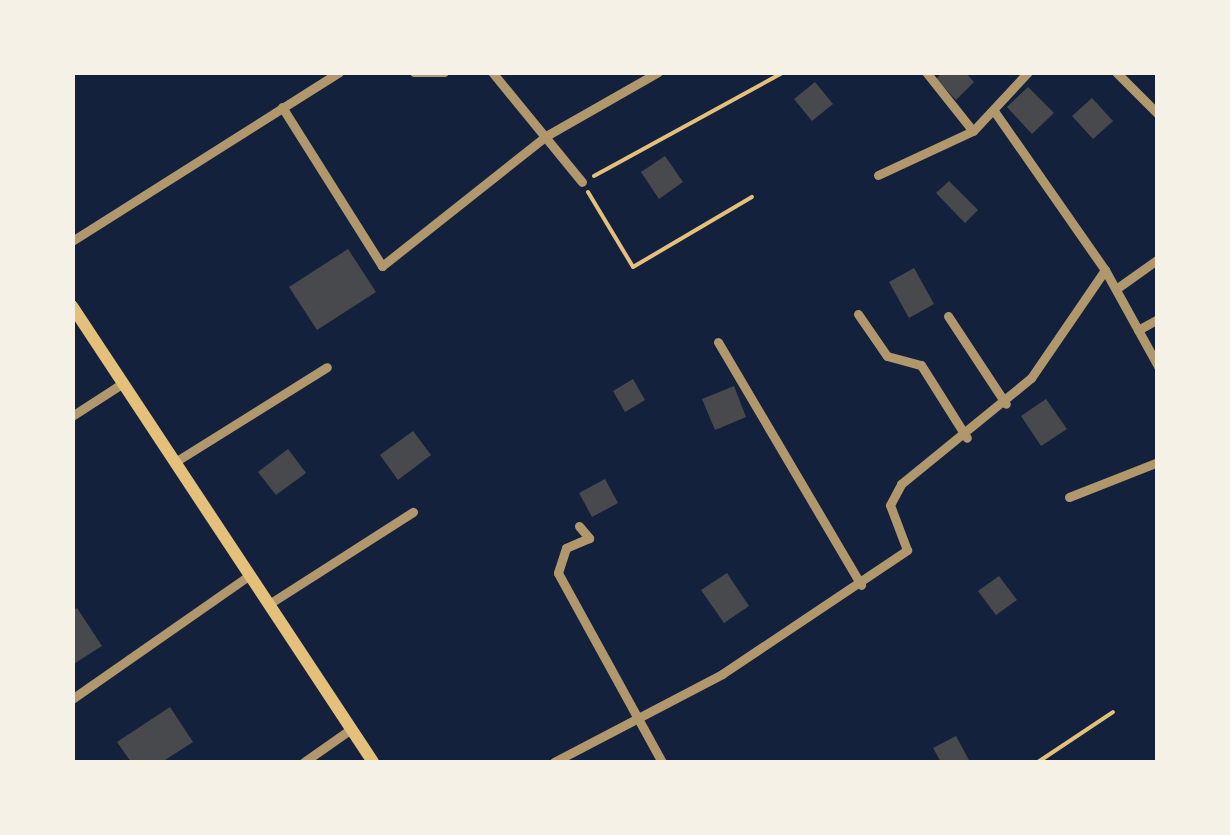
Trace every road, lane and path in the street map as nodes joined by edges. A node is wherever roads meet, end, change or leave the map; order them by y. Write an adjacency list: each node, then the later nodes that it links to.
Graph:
1 (339, 72): 10 (street)
2 (414, 72): 3 (street)
3 (444, 72)
4 (492, 72): 14 (street)
5 (658, 72): 14 (street)
6 (782, 72): 16 (path)
7 (926, 72): 13 (street)
8 (1028, 72): 11 (street)
9 (1116, 72): 12 (street)
10 (282, 108): 14 (street); 18 (street)
11 (994, 111): 13 (street); 20 (street)
12 (1158, 114)
13 (973, 131): 15 (street)
14 (546, 136): 16 (street)
15 (878, 175)
16 (582, 182): 17 (path)
17 (752, 197)
18 (72, 241)
19 (1158, 259): 21 (street)
20 (1105, 270): 21 (street); 31 (street)
21 (1116, 289): 26 (street)
22 (72, 306): 30 (main road)
23 (858, 314): 33 (street)
24 (948, 316): 31 (street)
25 (1158, 319): 26 (street)
26 (1138, 330): 28 (street)
27 (718, 342): 40 (street)
28 (1158, 366)
29 (326, 367): 34 (street)
30 (123, 383): 32 (street); 34 (main road)
31 (1006, 404): 33 (street)
32 (72, 416)
33 (967, 438): 40 (street)
34 (176, 462): 39 (main road)
35 (1158, 462): 36 (street)
36 (1068, 497)
37 (413, 512): 41 (street)
38 (579, 526): 44 (street)
39 (250, 575): 41 (main road); 42 (street)
40 (861, 585): 44 (street)
41 (269, 604): 45 (main road)
42 (72, 699)
43 (1113, 712): 50 (path)
44 (635, 720): 48 (street); 49 (street)
45 (351, 729): 46 (street); 47 (main road)
46 (304, 762)
47 (373, 762)
48 (554, 762)
49 (662, 762)
50 (1038, 762)

